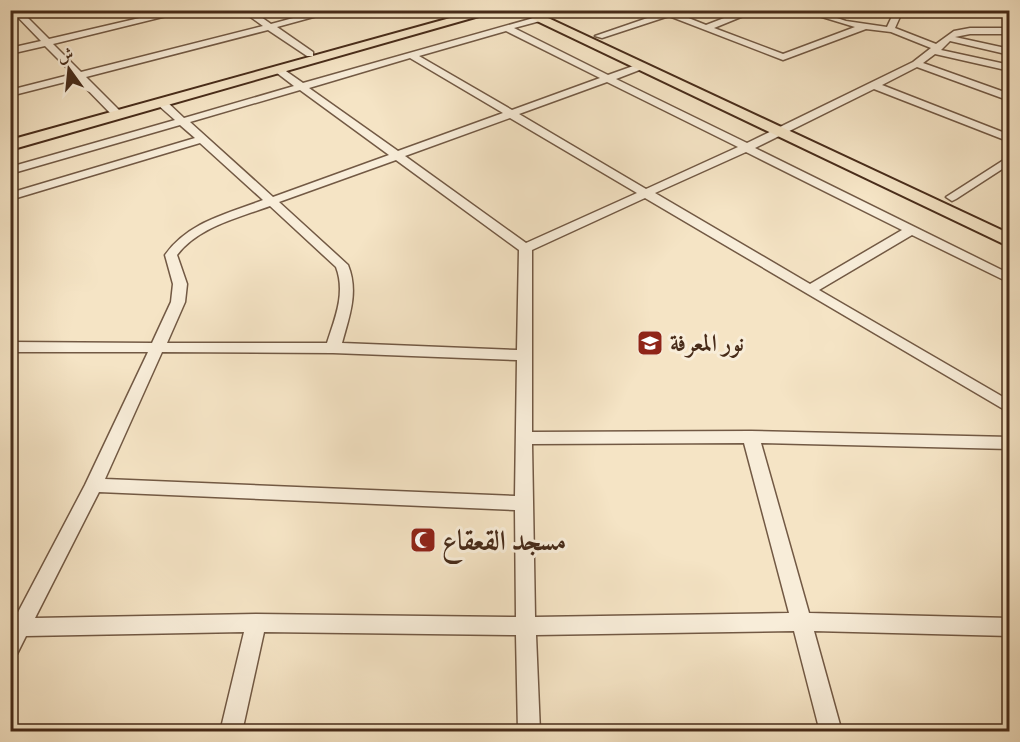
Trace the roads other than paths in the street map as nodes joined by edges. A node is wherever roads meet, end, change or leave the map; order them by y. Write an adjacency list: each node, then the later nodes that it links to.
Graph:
1 (15, 10): 24 (street)
2 (188, 10): 24 (street)
3 (245, 10): 16 (street)
4 (335, 10): 16 (street)
5 (474, 10): 23 (main road)
6 (754, 10): 18 (street)
7 (803, 10): 15 (street)
8 (899, 10): 19 (street)
9 (1002, 10): 14 (street)
10 (493, 11): 11 (main road); 23 (main road)
11 (521, 11): 13 (main road)
12 (669, 12): 18 (street); 21 (street)
13 (541, 15): 17 (street); 21 (main road); 31 (main road)
14 (1010, 19)
15 (866, 26): 18 (street); 19 (street)
16 (270, 27): 28 (street); 34 (street)
17 (505, 27): 29 (street); 35 (street)
18 (705, 28)
19 (892, 30): 25 (street)
20 (1010, 31): 22 (street)
21 (599, 36): 44 (main road)
22 (948, 38): 25 (street); 27 (street)
23 (382, 39): 28 (main road); 33 (main road)
24 (48, 42): 26 (street); 34 (street)
25 (937, 50): 30 (street); 32 (street)
26 (10, 51)
27 (1010, 52)
28 (310, 54): 41 (main road)
29 (411, 55): 37 (street); 42 (street)
30 (916, 64): 36 (street); 39 (street)
31 (639, 67): 35 (street); 45 (main road)
32 (1010, 68)
33 (280, 71): 37 (street); 40 (main road)
34 (80, 76): 38 (street); 41 (street)
35 (607, 78): 42 (street); 49 (street)
36 (875, 86): 44 (street); 47 (street)
37 (300, 88): 43 (street); 50 (street)
38 (10, 93)
39 (1010, 98)
40 (162, 103): 41 (main road); 43 (street)
41 (114, 112): 48 (main road)
42 (510, 114): 50 (street); 53 (street)
43 (183, 122): 46 (street); 52 (street)
44 (794, 126): 45 (street); 55 (main road)
45 (779, 133): 49 (street); 59 (main road)
46 (203, 139): 54 (street); 56 (street)
47 (1010, 139)
48 (11, 141)
49 (746, 148): 53 (street); 58 (street)
50 (395, 156): 56 (street); 60 (street)
51 (1010, 159): 55 (street)
52 (10, 171)
53 (645, 195): 60 (street); 62 (street)
54 (10, 197)
55 (952, 197): 57 (main road)
56 (273, 201): 64 (street); 65 (street)
57 (1010, 224)
58 (911, 230): 61 (street); 62 (street)
59 (1010, 241)
60 (525, 248): 66 (street)
61 (1010, 279)
62 (809, 290): 67 (street)
63 (10, 347): 64 (street)
64 (157, 348): 65 (street); 71 (street)
65 (333, 348): 66 (street)
66 (523, 355): 69 (street)
67 (1010, 408)
68 (751, 437): 69 (street); 70 (street); 73 (street)
69 (524, 438): 72 (street)
70 (1010, 444)
71 (94, 485): 72 (street); 76 (street)
72 (525, 503): 75 (street)
73 (802, 622): 75 (street); 77 (street); 81 (street)
74 (256, 623): 75 (street); 76 (street); 79 (street)
75 (525, 626): 80 (street)
76 (16, 627): 78 (street)
77 (1010, 627)
78 (10, 647)
79 (231, 732)
80 (529, 732)
81 (831, 732)

